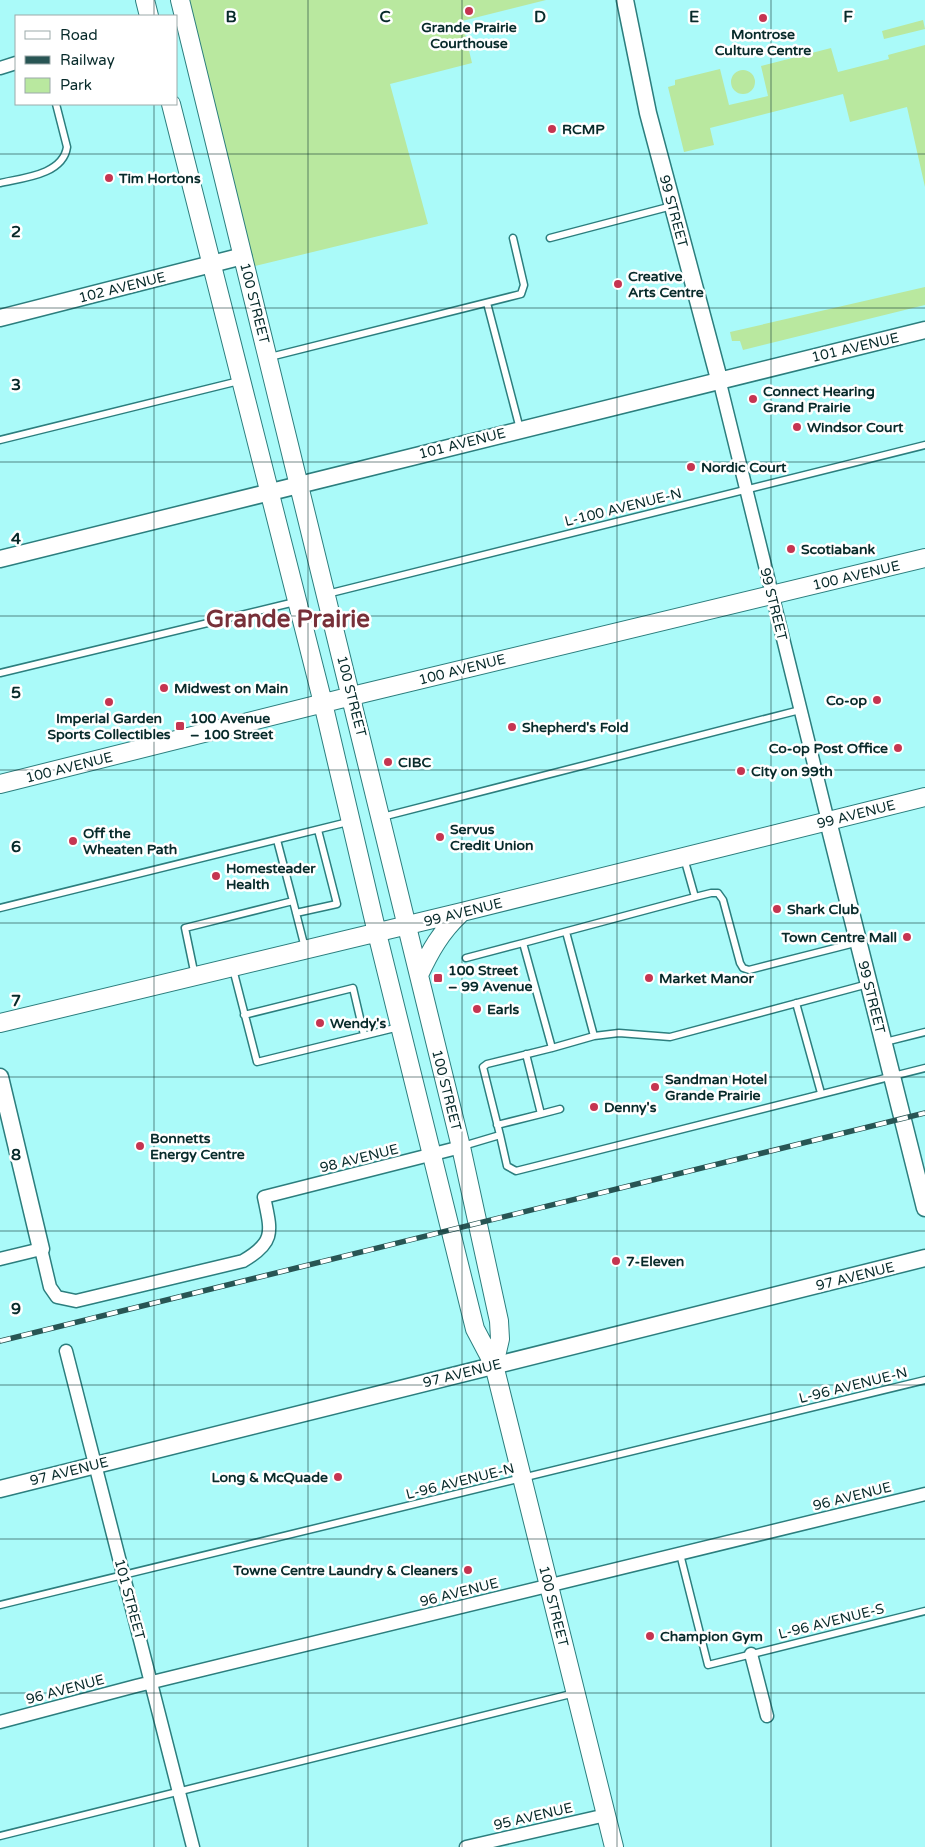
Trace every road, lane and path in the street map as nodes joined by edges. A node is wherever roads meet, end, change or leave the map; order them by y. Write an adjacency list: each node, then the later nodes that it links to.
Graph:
1 (145, 0): 4 (main road)
2 (180, 0): 5 (main road, 100 STREET)
3 (625, 0): 11 (street, 99 STREET)
4 (149, 15)
5 (181, 24): 14 (main road, 100 STREET)
6 (15, 63): 7 (street)
7 (0, 68)
8 (56, 105): 10 (lane)
9 (171, 105): 15 (main road, 100 STREET)
10 (0, 183)
11 (673, 206): 13 (lane); 21 (street, 99 STREET)
12 (513, 238): 16 (lane)
13 (550, 238)
14 (244, 256): 15 (street, 102 AVENUE); 19 (main road, 100 STREET)
15 (211, 264): 17 (street, 102 AVENUE); 20 (main road, 100 STREET)
16 (487, 303): 19 (lane); 22 (lane)
17 (0, 318)
18 (925, 330): 21 (street, 101 AVENUE)
19 (269, 357): 25 (main road, 100 STREET)
20 (241, 380): 23 (lane); 27 (main road, 100 STREET)
21 (719, 380): 22 (street, 101 AVENUE); 26 (street, 99 STREET)
22 (520, 429): 25 (street, 101 AVENUE)
23 (0, 440)
24 (925, 445): 26 (lane, L-100 AVENUE-N)
25 (300, 484): 27 (street, 101 AVENUE); 30 (main road, 100 STREET)
26 (746, 489): 30 (lane, L-100 AVENUE-N); 31 (street, 99 STREET)
27 (270, 491): 29 (street, 101 AVENUE); 32 (main road, 100 STREET)
28 (925, 558): 31 (main road, 100 AVENUE)
29 (0, 559)
30 (327, 594): 34 (main road, 100 STREET)
31 (771, 595): 34 (main road, 100 AVENUE); 36 (street, 99 STREET)
32 (298, 601): 33 (lane); 35 (main road, 100 STREET)
33 (0, 672)
34 (352, 696): 35 (main road, 100 AVENUE); 39 (main road, 100 STREET)
35 (323, 703): 37 (main road, 100 AVENUE); 40 (main road, 100 STREET)
36 (800, 710): 39 (lane); 41 (street, 99 STREET)
37 (0, 784)
38 (925, 797): 41 (main road, 99 AVENUE)
39 (382, 817): 50 (main road, 100 STREET)
40 (351, 821): 42 (lane); 52 (main road, 100 STREET)
41 (828, 821): 44 (main road, 99 AVENUE); 53 (street, 99 STREET)
42 (318, 830): 43 (lane); 49 (lane)
43 (277, 840): 46 (lane); 47 (lane)
44 (684, 857): 45 (lane); 48 (main road, 99 AVENUE)
45 (695, 897): 51 (lane); 53 (lane)
46 (293, 901): 49 (lane); 59 (lane)
47 (0, 908)
48 (462, 912): 50 (main road, 99 AVENUE); 58 (main road)
49 (296, 913): 55 (lane)
50 (408, 925): 52 (main road, 99 AVENUE); 58 (main road, 100 STREET)
51 (566, 932): 54 (lane); 67 (lane)
52 (377, 933): 55 (main road, 99 AVENUE); 64 (main road, 100 STREET)
53 (859, 942): 60 (street, 99 STREET)
54 (523, 943): 56 (lane); 69 (lane)
55 (305, 950): 57 (main road, 99 AVENUE)
56 (466, 958)
57 (232, 968): 59 (main road, 99 AVENUE); 62 (lane)
58 (419, 975): 79 (main road, 100 STREET)
59 (196, 977): 63 (main road, 99 AVENUE)
60 (869, 984): 61 (lane); 68 (street, 99 STREET)
61 (796, 1003): 67 (lane); 74 (lane)
62 (244, 1015): 66 (lane); 66 (lane)
63 (0, 1023)
64 (401, 1026): 66 (lane); 80 (main road, 100 STREET)
65 (925, 1032): 68 (lane)
66 (364, 1035)
67 (594, 1036): 69 (lane)
68 (884, 1043): 72 (street, 99 STREET)
69 (552, 1048): 70 (lane)
70 (526, 1054): 76 (lane); 77 (lane)
71 (925, 1068): 72 (lane)
72 (892, 1075): 74 (lane); 81 (street, 99 STREET)
73 (0, 1077): 82 (street)
74 (821, 1093): 78 (lane)
75 (560, 1109): 76 (lane)
76 (541, 1114): 77 (lane)
77 (497, 1125): 78 (lane)
78 (500, 1135): 79 (lane)
79 (462, 1147): 80 (street, 98 AVENUE); 86 (main road, 100 STREET)
80 (434, 1154): 82 (street, 98 AVENUE); 86 (main road, 100 STREET)
81 (925, 1208)
82 (41, 1249): 84 (street)
83 (925, 1258): 86 (street, 97 AVENUE)
84 (0, 1259)
85 (66, 1351): 88 (street, 101 STREET)
86 (494, 1365): 88 (street, 97 AVENUE); 89 (main road, 100 STREET)
87 (925, 1380): 89 (lane, L-96 AVENUE-N)
88 (94, 1465): 90 (street, 97 AVENUE); 93 (street, 101 STREET)
89 (522, 1478): 93 (lane, L-96 AVENUE-N); 94 (main road, 100 STREET)
90 (0, 1489)
91 (925, 1494): 92 (street, 96 AVENUE)
92 (680, 1554): 94 (street, 96 AVENUE); 97 (lane, L-96 AVENUE-S)
93 (123, 1575): 95 (lane, L-96 AVENUE-N); 98 (street, 101 STREET)
94 (549, 1586): 98 (street, 96 AVENUE); 99 (main road, 100 STREET)
95 (0, 1605)
96 (925, 1611): 97 (lane, L-96 AVENUE-S)
97 (751, 1654): 100 (street)
98 (152, 1682): 101 (street, 96 AVENUE); 102 (street, 101 STREET)
99 (576, 1692): 102 (lane); 103 (main road, 100 STREET)
100 (766, 1716)
101 (0, 1722)
102 (180, 1791): 104 (lane); 105 (street, 101 STREET)
103 (606, 1815): 106 (street, 95 AVENUE); 107 (main road, 100 STREET)
104 (0, 1836)
105 (193, 1847)
106 (466, 1847)
107 (614, 1847)

